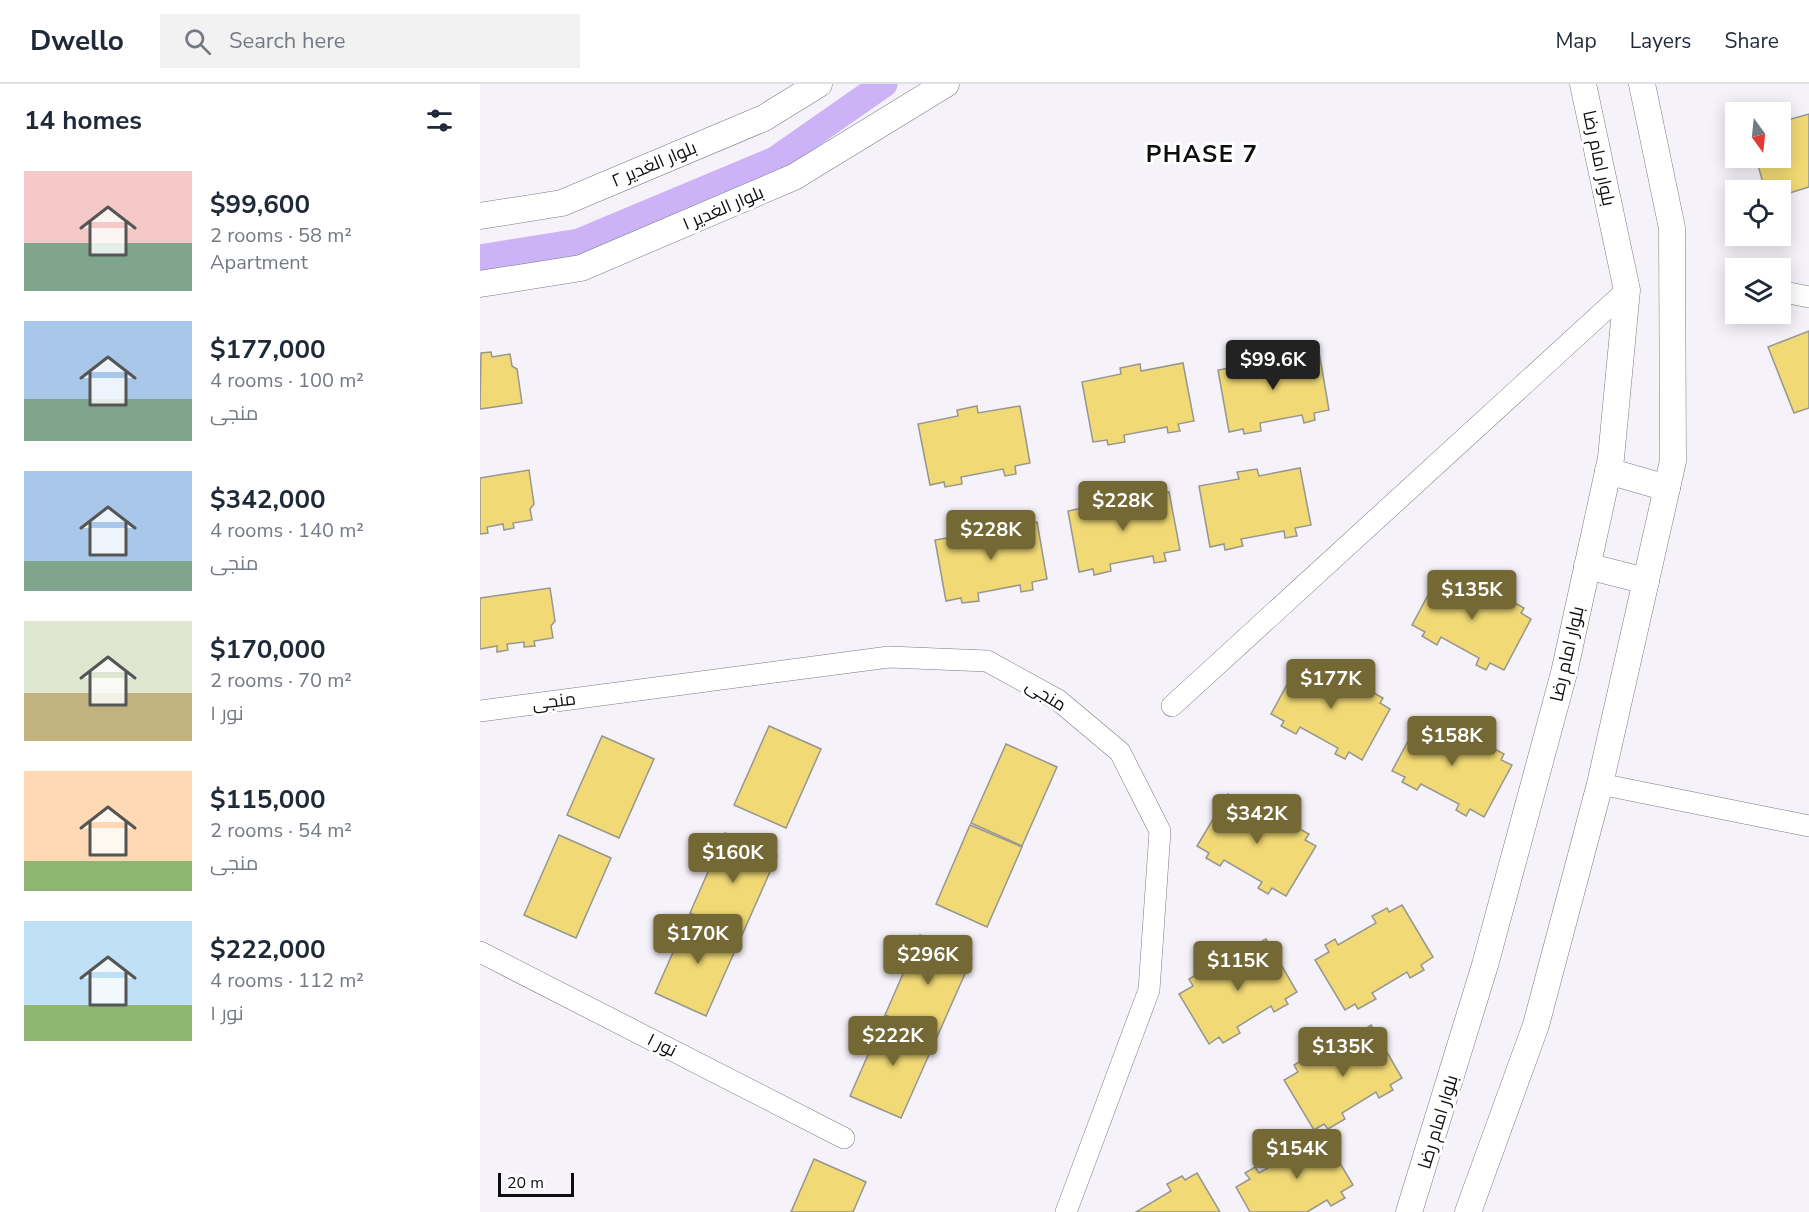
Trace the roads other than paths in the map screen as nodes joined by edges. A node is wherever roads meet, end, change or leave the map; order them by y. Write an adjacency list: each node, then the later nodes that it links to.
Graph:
1 (819, 84): 5 (street, بلوار الغدیر ۲)
2 (946, 84): 6 (street, بلوار الغدیر ۱)
3 (1583, 84): 7 (street, بلوار امام رضا)
4 (1642, 84): 11 (street)
5 (480, 216)
6 (480, 284)
7 (1627, 290): 10 (street, بلوار امام رضا); 14 (street)
8 (1791, 293): 9 (street)
9 (1809, 297)
10 (1608, 471): 11 (street); 12 (street, بلوار امام رضا)
11 (1667, 488): 13 (street)
12 (1587, 566): 13 (street); 21 (street, بلوار امام رضا)
13 (1646, 581): 16 (street)
14 (1172, 706)
15 (480, 711): 20 (street, منجی)
16 (1600, 784): 17 (street); 22 (street)
17 (1809, 826)
18 (480, 952): 19 (street, نور ۱)
19 (844, 1138)
20 (1066, 1212)
21 (1409, 1212)
22 (1468, 1212)

